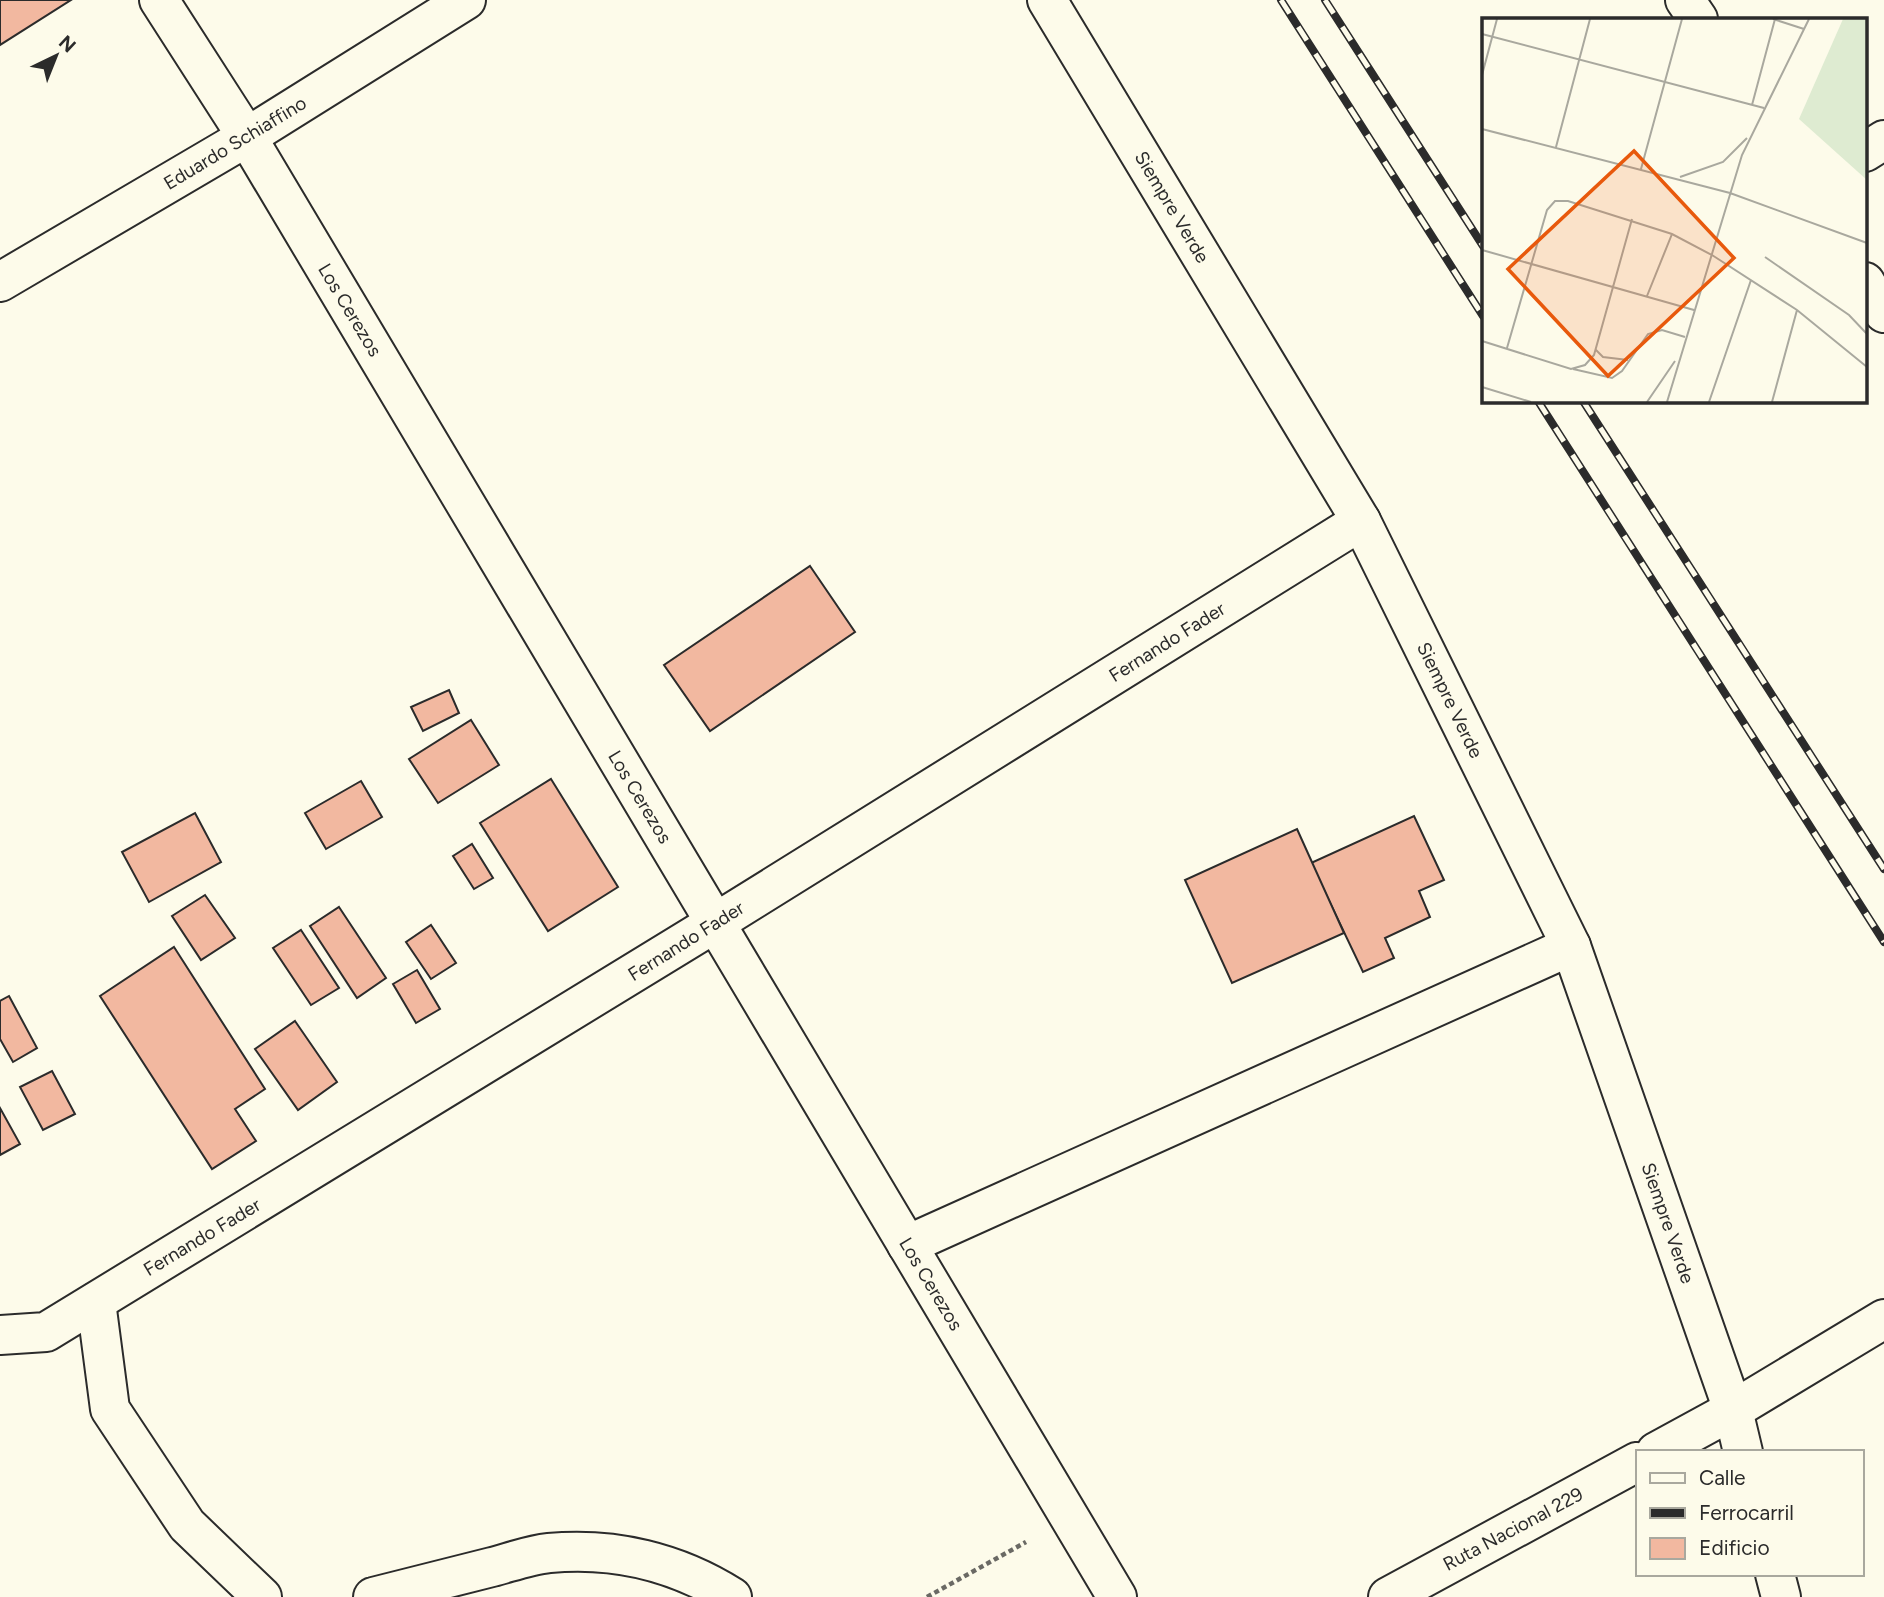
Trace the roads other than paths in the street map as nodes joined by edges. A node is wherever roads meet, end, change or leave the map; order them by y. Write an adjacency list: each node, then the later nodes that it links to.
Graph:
1 (159, 0): 6 (main road, Los Cerezos)
2 (466, 0): 6 (main road, Eduardo Schiaffino)
3 (1047, 0): 12 (main road, Siempre Verde)
4 (1685, 0): 5 (main road)
5 (1697, 18)
6 (247, 137): 9 (main road, Eduardo Schiaffino); 13 (main road, Los Cerezos)
7 (1884, 140): 8 (main road)
8 (1867, 151)
9 (0, 282)
10 (1867, 285): 11 (main road)
11 (1884, 313)
12 (1361, 521): 13 (main road, Fernando Fader); 14 (main road, Siempre Verde)
13 (715, 923): 15 (main road, Los Cerezos); 16 (main road, Fernando Fader)
14 (1572, 946): 15 (main road); 19 (main road, Siempre Verde)
15 (907, 1245): 27 (main road, Los Cerezos)
16 (96, 1302): 18 (main road, Fernando Fader); 24 (main road)
17 (1884, 1319): 19 (main road)
18 (0, 1335)
19 (1733, 1410): 20 (main road); 21 (main road, Siempre Verde)
20 (1660, 1450)
21 (1743, 1450)
22 (1636, 1463): 28 (main road, Ruta Nacional 229)
23 (1776, 1576): 29 (main road)
24 (262, 1597)
25 (373, 1597): 26 (main road)
26 (732, 1597)
27 (1117, 1597)
28 (1388, 1597)
29 (1781, 1597)

